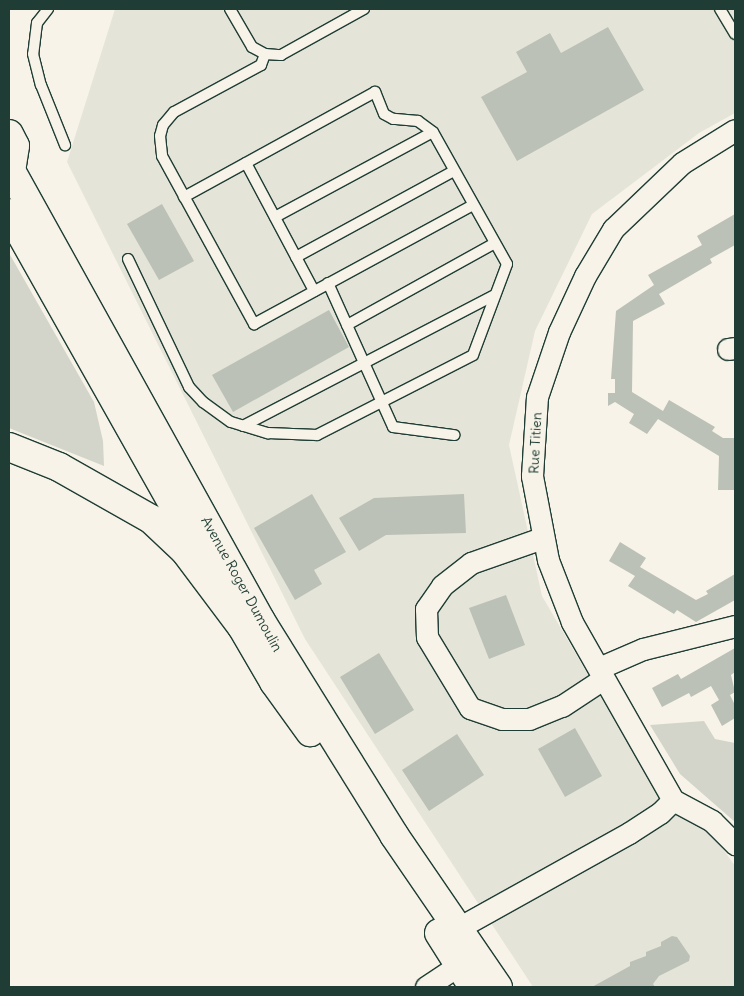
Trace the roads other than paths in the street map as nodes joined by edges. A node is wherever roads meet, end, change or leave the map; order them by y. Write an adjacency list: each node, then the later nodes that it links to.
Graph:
1 (48, 9): 10 (lane)
2 (230, 9): 6 (lane)
3 (364, 9): 6 (lane)
4 (720, 9): 5 (lane)
5 (735, 34)
6 (265, 54): 14 (lane)
7 (735, 130): 30 (street, Rue Titien)
8 (433, 132): 11 (lane); 13 (lane); 17 (lane)
9 (9, 134): 12 (main road)
10 (65, 146)
11 (246, 163): 14 (lane); 17 (lane)
12 (10, 169): 36 (main road, Avenue Roger Dumoulin)
13 (454, 171): 15 (lane); 19 (lane)
14 (184, 197): 22 (lane)
15 (473, 204): 18 (lane); 21 (lane)
16 (9, 213): 32 (main road, Avenue Roger Dumoulin)
17 (275, 217): 19 (lane)
18 (495, 242): 23 (lane); 24 (lane)
19 (296, 257): 22 (lane)
20 (128, 259): 27 (lane)
21 (328, 283): 22 (lane); 24 (lane)
22 (314, 291)
23 (495, 295): 25 (lane); 26 (lane)
24 (347, 325): 25 (lane)
25 (364, 361): 26 (lane); 27 (lane)
26 (382, 403): 27 (lane); 28 (lane)
27 (243, 426)
28 (454, 435)
29 (9, 447): 32 (main road)
30 (542, 538): 33 (street, Rue Titien); 33 (street)
31 (735, 626): 33 (street)
32 (242, 627): 36 (main road, Avenue Roger Dumoulin)
33 (601, 674): 34 (street, Rue Titien)
34 (673, 800): 35 (street); 36 (street)
35 (735, 844)
36 (450, 933): 37 (main road, Avenue Roger Dumoulin)
37 (469, 969): 38 (street); 39 (main road, Avenue Roger Dumoulin)
38 (426, 987)
39 (498, 987)

